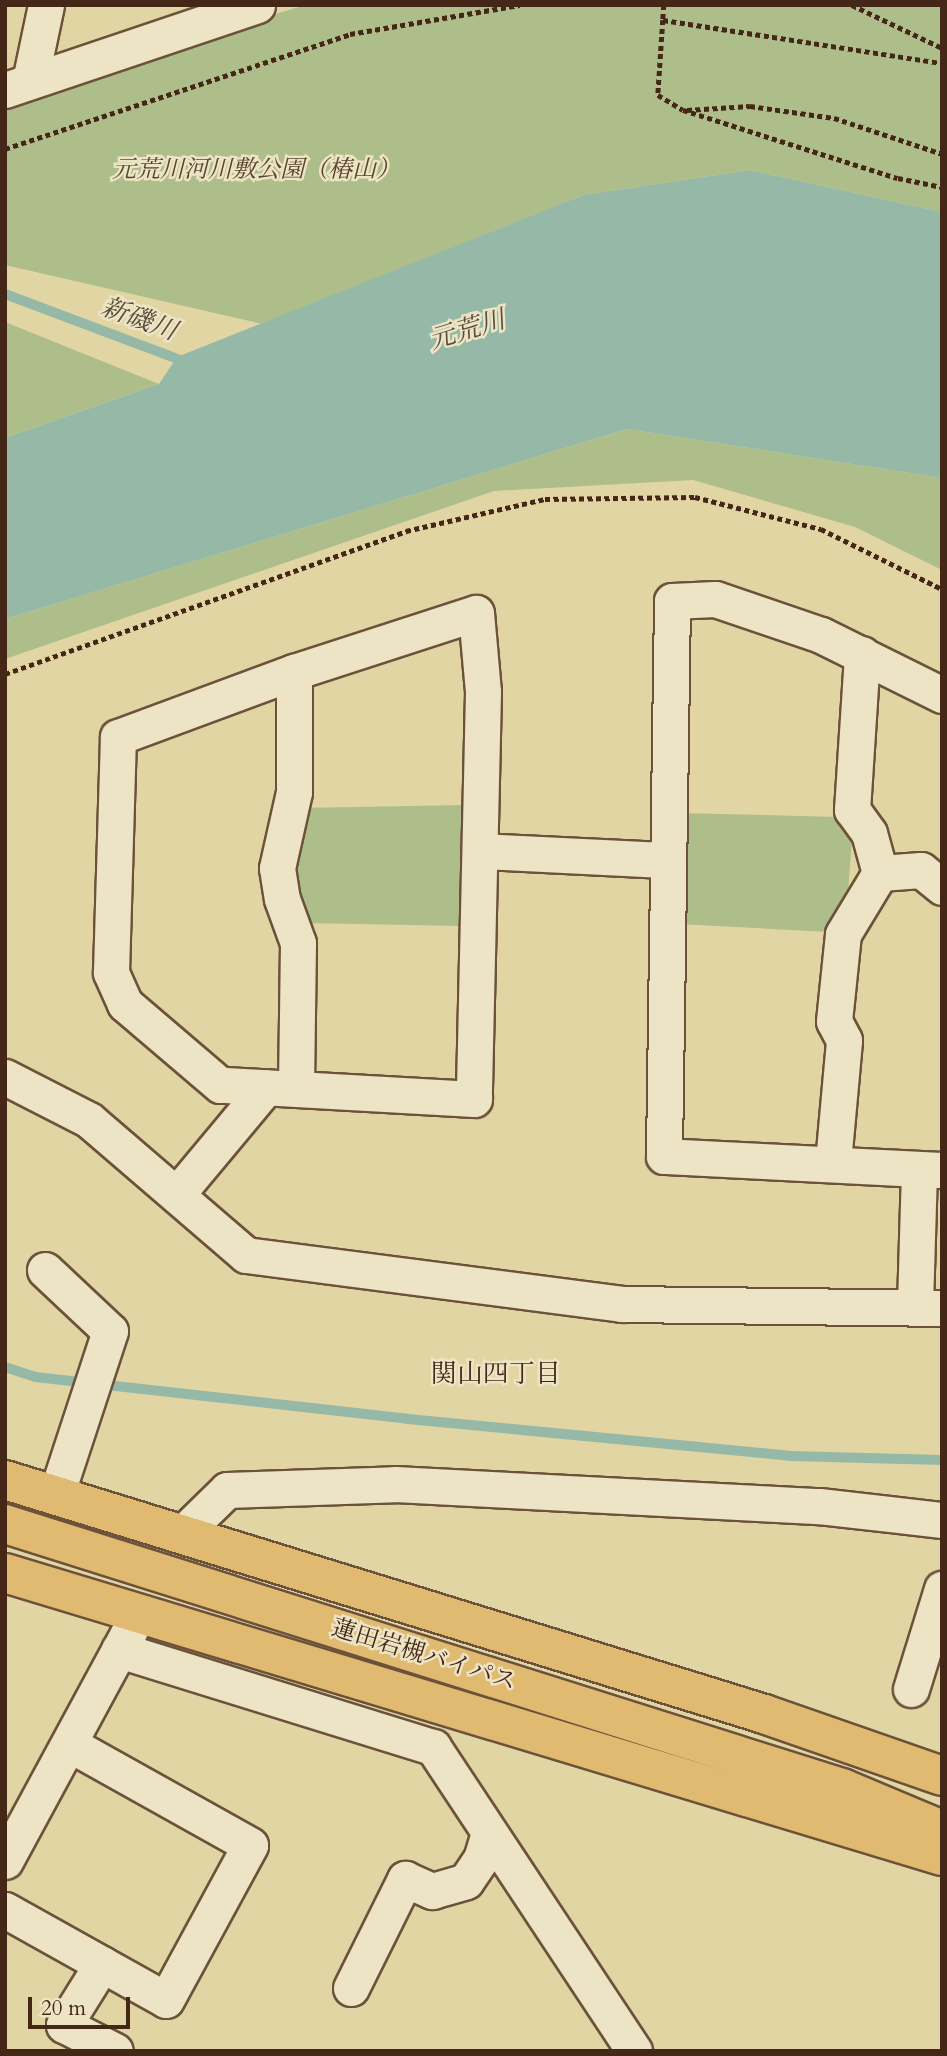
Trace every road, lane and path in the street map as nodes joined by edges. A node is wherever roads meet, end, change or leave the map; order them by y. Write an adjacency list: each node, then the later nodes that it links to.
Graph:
1 (46, 5): 9 (street)
2 (520, 5): 11 (path)
3 (664, 5): 6 (path)
4 (852, 5): 7 (path)
5 (241, 8): 9 (street)
6 (663, 20): 8 (path); 10 (path)
7 (942, 48)
8 (942, 63)
9 (18, 85)
10 (683, 110): 12 (path); 13 (path)
11 (5, 149)
12 (942, 153)
13 (942, 187)
14 (942, 589): 17 (path)
15 (862, 654): 18 (street); 20 (street); 21 (street)
16 (294, 671): 19 (street); 24 (street); 24 (street)
17 (5, 674)
18 (942, 695)
19 (481, 851): 20 (street); 24 (street)
20 (667, 860): 25 (street)
21 (880, 873): 22 (street); 25 (street)
22 (942, 887)
23 (5, 1077): 27 (street)
24 (281, 1087): 27 (street)
25 (833, 1162): 26 (street)
26 (930, 1170): 29 (street)
27 (177, 1194): 29 (street)
28 (45, 1270): 31 (street)
29 (929, 1306)
30 (5, 1480): 31 (highway)
31 (56, 1495): 34 (highway)
32 (942, 1520): 34 (street)
33 (5, 1524): 42 (highway, 蓮田岩槻バイパス)
34 (182, 1534): 41 (highway)
35 (5, 1573): 37 (highway)
36 (942, 1589): 39 (street)
37 (139, 1613): 38 (street); 46 (highway)
38 (119, 1650): 40 (street); 45 (street)
39 (911, 1689)
40 (71, 1745): 47 (street); 49 (street)
41 (942, 1776)
42 (842, 1788): 43 (highway, 蓮田岩槻バイパス); 44 (highway, 蓮田岩槻バイパス)
43 (942, 1807)
44 (942, 1830)
45 (489, 1832): 50 (street); 52 (street)
46 (942, 1856)
47 (5, 1861)
48 (5, 1910): 49 (street)
49 (102, 1964): 51 (street)
50 (351, 1988)
51 (115, 2051)
52 (634, 2051)

